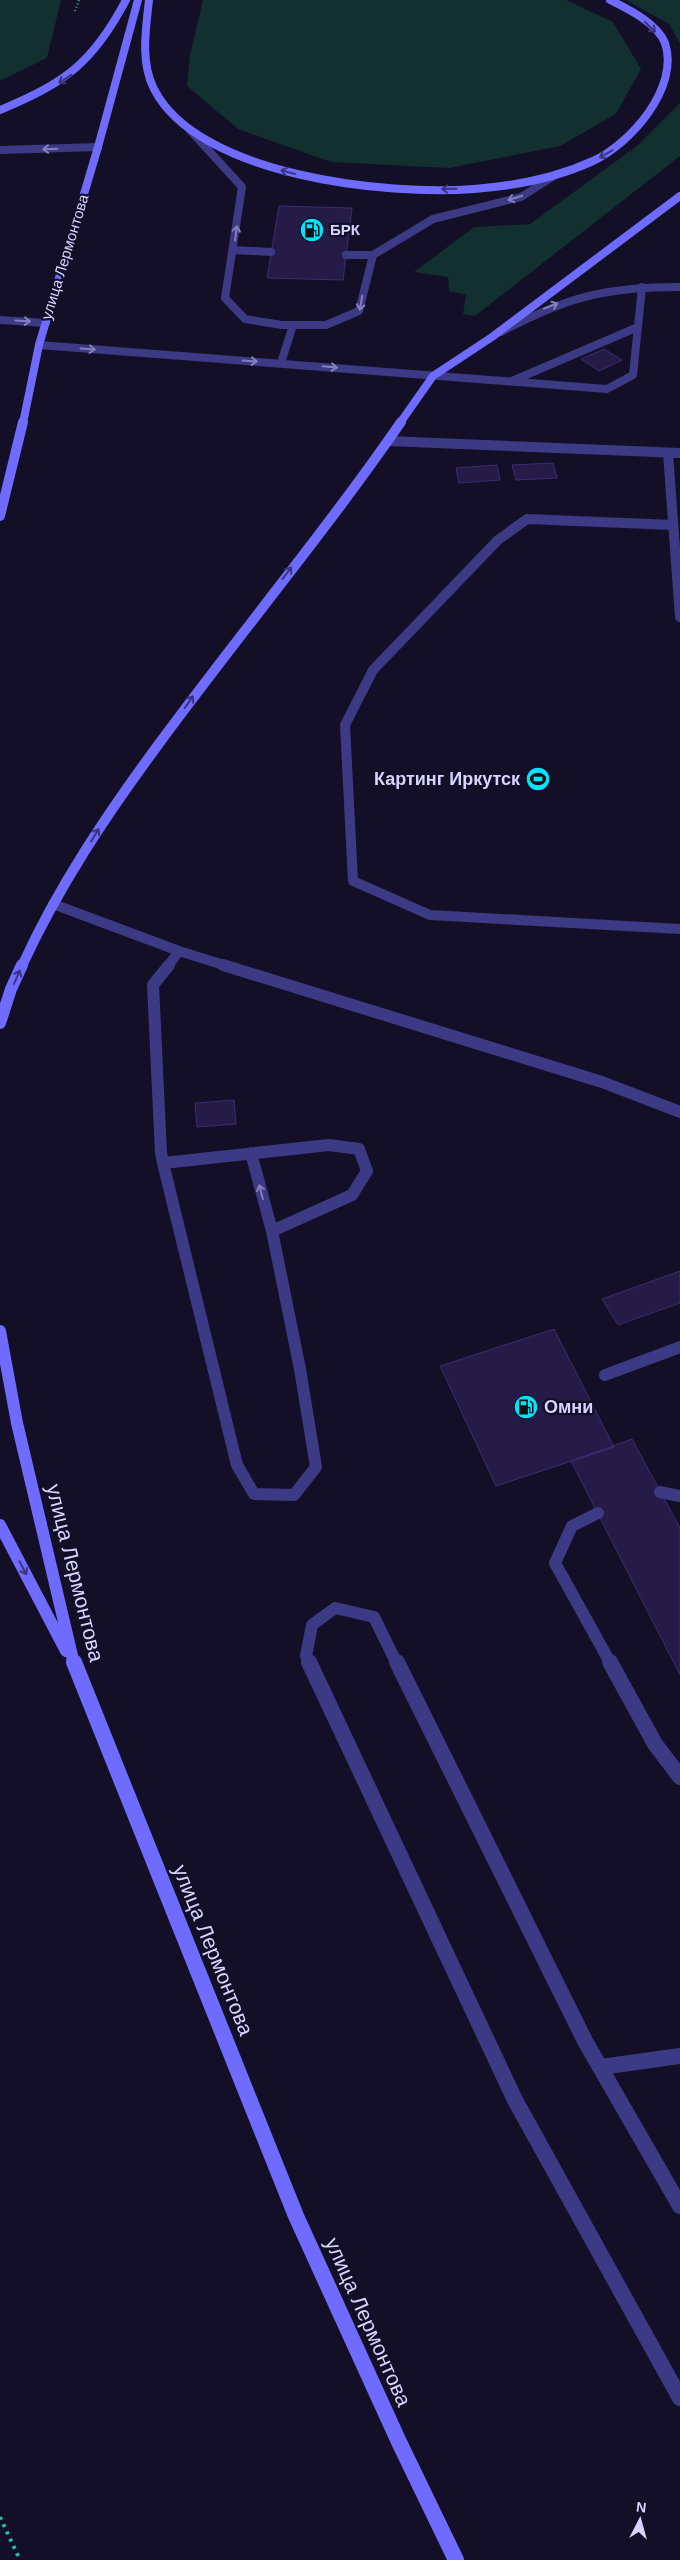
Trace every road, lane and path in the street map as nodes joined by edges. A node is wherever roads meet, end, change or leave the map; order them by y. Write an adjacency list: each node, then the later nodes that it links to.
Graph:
1 (126, 0): 5 (main road, one-way to 5)
2 (138, 0): 7 (main road, улица Лермонтова)
3 (149, 0): 6 (main road)
4 (610, 0): 9 (main road, one-way to 9)
5 (0, 110)
6 (190, 129): 9 (main road, one-way to 6); 11 (street, one-way to 6)
7 (98, 147): 8 (street, one-way to 8); 18 (main road, улица Лермонтова)
8 (0, 150)
9 (557, 174): 14 (street, one-way to 14)
10 (680, 196): 21 (main road)
11 (233, 250): 12 (street); 19 (street)
12 (271, 252)
13 (346, 255): 14 (street)
14 (373, 255): 19 (street, one-way to 19)
15 (642, 287): 16 (street); 20 (street); 21 (street, one-way to 15)
16 (680, 287)
17 (0, 320): 18 (street, one-way to 18)
18 (46, 323): 22 (main road, улица Лермонтова)
19 (294, 325): 23 (street)
20 (638, 327): 25 (street); 25 (street)
21 (492, 337): 24 (main road)
22 (39, 345): 23 (street, one-way to 23); 29 (main road, улица Лермонтова)
23 (281, 363): 24 (street, one-way to 24)
24 (433, 376): 25 (street); 26 (main road)
25 (509, 382)
26 (388, 441): 27 (street); 32 (main road, one-way to 26)
27 (668, 453): 28 (street); 30 (street)
28 (680, 453)
29 (0, 516)
30 (673, 526): 31 (street); 33 (street)
31 (680, 617)
32 (53, 904): 34 (street); 35 (main road, one-way to 32)
33 (680, 929)
34 (179, 951): 36 (street); 38 (street)
35 (0, 1023)
36 (680, 1112)
37 (251, 1154): 38 (street); 39 (street, one-way to 37); 39 (street)
38 (162, 1158): 39 (street)
39 (272, 1231)
40 (0, 1331): 47 (main road, улица Лермонтова)
41 (680, 1347): 42 (street)
42 (605, 1375)
43 (660, 1492): 44 (street)
44 (680, 1496)
45 (598, 1514): 48 (street)
46 (0, 1525): 47 (main road, one-way to 47)
47 (76, 1668): 55 (main road, улица Лермонтова)
48 (680, 1777)
49 (680, 2056): 50 (street)
50 (601, 2068): 51 (street); 52 (street)
51 (680, 2206)
52 (680, 2398)
53 (0, 2517): 54 (path)
54 (20, 2560)
55 (456, 2560)

